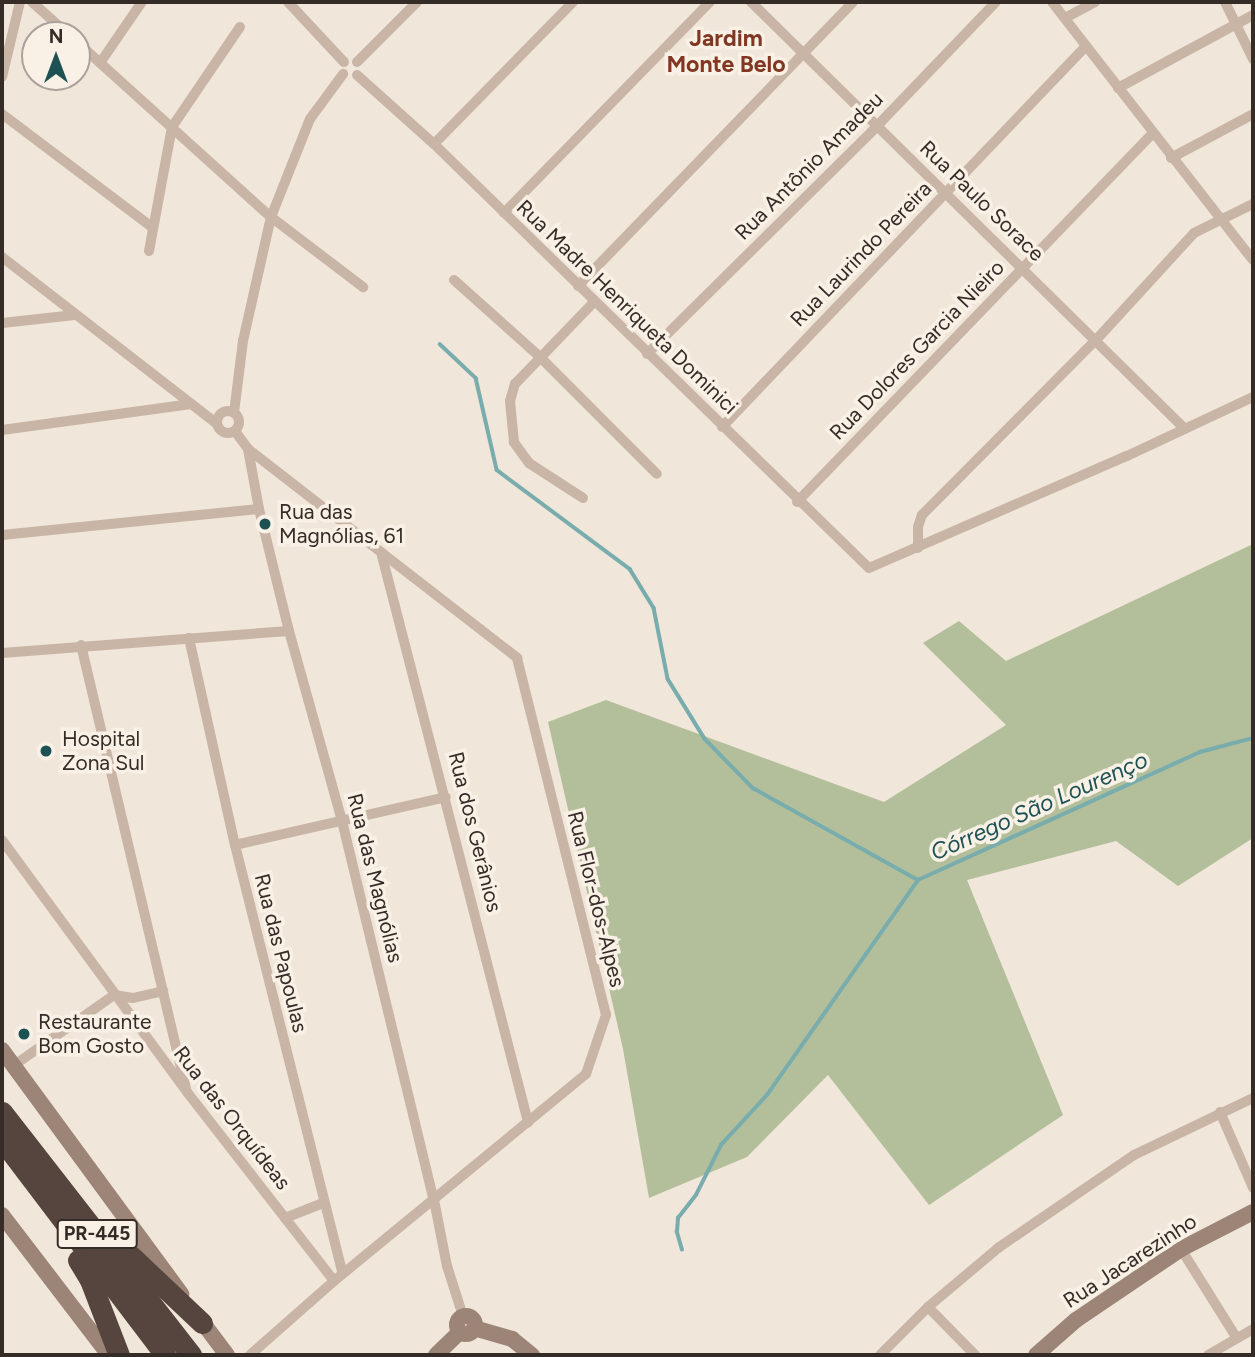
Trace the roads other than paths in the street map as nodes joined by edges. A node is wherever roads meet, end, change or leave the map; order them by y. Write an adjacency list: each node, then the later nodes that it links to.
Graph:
1 (20, 2): 27 (street)
2 (32, 2): 16 (street)
3 (142, 2): 24 (street)
4 (288, 2): 25 (street)
5 (417, 2): 23 (street)
6 (573, 2): 34 (street)
7 (710, 2): 38 (street)
8 (751, 2): 20 (street, Rua Paulo Sorace)
9 (853, 2): 20 (street)
10 (996, 2): 31 (street, Rua Antônio Amadeu)
11 (1052, 2): 15 (street)
12 (1095, 2): 15 (street)
13 (1224, 2): 17 (street)
14 (1253, 15): 17 (street)
15 (1065, 18): 19 (street)
16 (53, 21)
17 (1237, 24): 22 (street); 28 (street)
18 (240, 27): 32 (street)
19 (1086, 46): 28 (street); 36 (street, Rua Laurindo Pereira)
20 (804, 54): 31 (street, Rua Paulo Sorace); 47 (street)
21 (91, 55): 24 (street)
22 (1253, 59)
23 (357, 62): 25 (street); 26 (street)
24 (100, 63): 32 (street)
25 (343, 68): 26 (street); 39 (street)
26 (356, 75): 34 (street, Rua Madre Henriqueta Dominici)
27 (2, 77)
28 (1118, 88): 33 (street)
29 (2, 114): 41 (street)
30 (1253, 114): 35 (street)
31 (877, 126): 36 (street, Rua Paulo Sorace); 53 (street, Rua Antônio Amadeu)
32 (172, 127): 39 (street); 41 (street)
33 (1153, 134): 35 (street); 45 (street, Rua Dolores Garcia Nieiro)
34 (433, 144): 38 (street, Rua Madre Henriqueta Dominici)
35 (1171, 158): 40 (street)
36 (946, 193): 45 (street, Rua Paulo Sorace); 59 (street, Rua Laurindo Pereira)
37 (1253, 204): 40 (street)
38 (503, 213): 47 (street, Rua Madre Henriqueta Dominici)
39 (271, 217): 48 (street); 57 (street)
40 (1222, 219): 44 (street); 52 (street)
41 (152, 227): 42 (street)
42 (149, 251)
43 (2, 257): 50 (street)
44 (1253, 260)
45 (1023, 268): 52 (street, Rua Paulo Sorace); 66 (street, Rua Dolores Garcia Nieiro)
46 (453, 280): 54 (street)
47 (578, 286): 49 (street, Rua Madre Henriqueta Dominici)
48 (363, 287)
49 (594, 302): 53 (street, Rua Madre Henriqueta Dominici); 54 (street)
50 (75, 315): 51 (street); 56 (street)
51 (2, 323)
52 (1096, 340): 60 (street, Rua Paulo Sorace); 69 (street)
53 (647, 354): 59 (street, Rua Madre Henriqueta Dominici)
54 (540, 357): 64 (street); 65 (street)
55 (1253, 397): 60 (street)
56 (191, 404): 58 (street); 61 (street)
57 (234, 413): 58 (street); 62 (street)
58 (217, 424): 62 (street)
59 (722, 427): 66 (street, Rua Madre Henriqueta Dominici)
60 (1185, 429): 69 (street)
61 (2, 430)
62 (235, 431): 63 (street, Rua Flor-dos-Alpes)
63 (248, 449): 67 (street, Rua das Magnólias); 70 (street, Rua Flor-dos-Alpes)
64 (657, 474)
65 (583, 498)
66 (797, 502): 69 (street, Rua Madre Henriqueta Dominici)
67 (258, 509): 68 (street); 71 (street, Rua das Magnólias)
68 (2, 535)
69 (918, 548)
70 (381, 552): 75 (street, Rua dos Gerânios); 87 (street, Rua Flor-dos-Alpes)
71 (289, 631): 72 (street); 76 (street, Rua das Magnólias)
72 (189, 638): 73 (street); 78 (street, Rua das Papoulas)
73 (81, 645): 74 (street); 79 (street)
74 (2, 653)
75 (446, 797): 76 (street); 87 (street, Rua dos Gerânios)
76 (342, 821): 78 (street); 91 (street, Rua das Magnólias)
77 (2, 841): 80 (street, Rua das Orquídeas)
78 (235, 845): 92 (street, Rua das Papoulas)
79 (163, 991): 80 (street); 83 (street)
80 (114, 995): 82 (street); 83 (street, Rua das Orquídeas)
81 (2, 1051): 82 (street)
82 (13, 1066): 99 (street)
83 (187, 1093): 95 (street, Rua das Orquídeas)
84 (1253, 1098): 86 (street)
85 (2, 1112): 89 (highway, PR-445)
86 (1220, 1112): 90 (street); 98 (street)
87 (528, 1122): 91 (street, Rua Flor-dos-Alpes)
88 (3, 1141): 104 (highway); 105 (highway, PR-445)
89 (33, 1152): 99 (highway); 106 (highway, PR-445)
90 (1253, 1188)
91 (434, 1200): 97 (street, Rua Flor-dos-Alpes); 100 (street, Rua das Magnólias)
92 (323, 1203): 95 (street); 97 (street, Rua das Papoulas)
93 (1253, 1212): 96 (street, Rua Jacarezinho)
94 (2, 1215): 103 (street)
95 (285, 1218): 97 (street, Rua das Orquídeas)
96 (1181, 1249): 102 (street); 113 (street, Rua Jacarezinho)
97 (338, 1278): 108 (street, Rua Flor-dos-Alpes)
98 (928, 1307): 111 (street); 112 (street)
99 (202, 1323): 107 (street)
100 (466, 1326): 109 (street); 110 (street)
101 (1253, 1329): 102 (street)
102 (1236, 1337): 114 (street)
103 (109, 1355)
104 (119, 1355)
105 (165, 1355)
106 (191, 1355)
107 (227, 1355)
108 (250, 1355)
109 (436, 1355)
110 (532, 1355)
111 (880, 1355)
112 (975, 1355)
113 (1037, 1355)
114 (1208, 1355)

